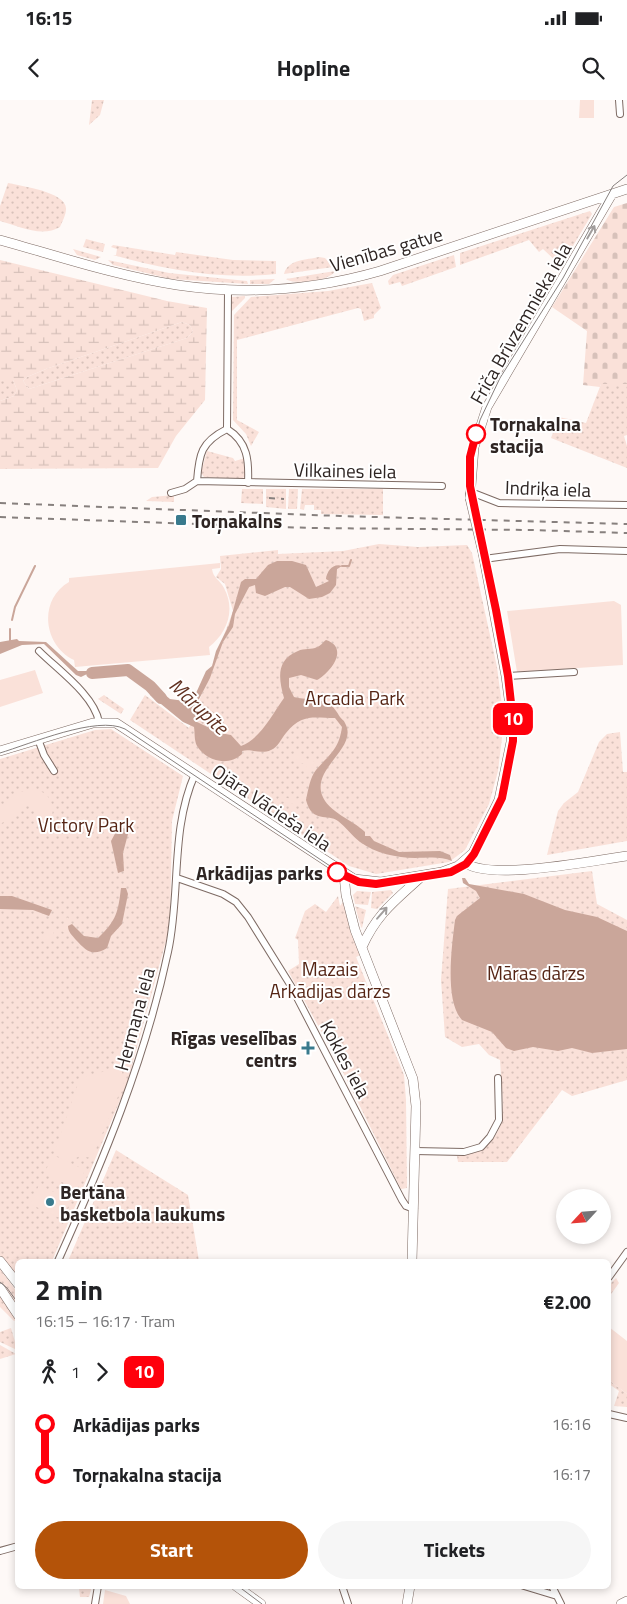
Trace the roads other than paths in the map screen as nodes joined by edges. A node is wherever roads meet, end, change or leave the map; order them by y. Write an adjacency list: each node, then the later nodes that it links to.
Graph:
1 (619, 100): 2 (street)
2 (620, 114)
3 (627, 189): 4 (street, Vienības gatve)
4 (612, 194): 6 (street, Vienības gatve); 12 (street, Friča Brīvzemnieka iela, one-way to 4)
5 (0, 240): 6 (street, Vienības gatve)
6 (228, 290): 7 (street)
7 (227, 429): 8 (street); 9 (street)
8 (197, 481): 9 (street, Vilkaines iela); 11 (street, Vilkaines iela)
9 (248, 484): 10 (street, Vilkaines iela)
10 (442, 486)
11 (171, 493)
12 (470, 496): 13 (street, Indriķa iela); 15 (street, Friča Brīvzemnieka iela, bridge)
13 (627, 505)
14 (627, 551): 15 (street)
15 (484, 556): 18 (street, Friča Brīvzemnieka iela)
16 (39, 651): 19 (street)
17 (574, 672): 18 (street)
18 (506, 676): 25 (street, Friča Brīvzemnieka iela)
19 (100, 722): 20 (street); 23 (street, Ojāra Vācieša iela)
20 (38, 739): 21 (street); 22 (street)
21 (0, 751)
22 (54, 771)
23 (195, 774): 27 (street, Ojāra Vācieša iela); 29 (street, Hermaņa iela)
24 (627, 856): 25 (street)
25 (464, 862): 26 (street, Friča Brīvzemnieka iela)
26 (450, 870): 28 (street, Ojāra Vācieša iela)
27 (344, 875): 28 (street, Ojāra Vācieša iela); 30 (street)
28 (422, 876): 30 (street, one-way to 28)
29 (177, 878): 33 (street, Kokles iela); 35 (street, Hermaņa iela)
30 (362, 947): 32 (street)
31 (498, 1078): 32 (street)
32 (415, 1151): 33 (street)
33 (414, 1209): 36 (street)
34 (627, 1252): 38 (street)
35 (59, 1259)
36 (412, 1259)
37 (0, 1261): 39 (street)
38 (611, 1274)
39 (15, 1280)
40 (0, 1288): 41 (street)
41 (15, 1310)
42 (611, 1414): 43 (street)
43 (627, 1418)
44 (15, 1547): 45 (street)
45 (0, 1551)
46 (98, 1589): 54 (street)
47 (240, 1589): 55 (street)
48 (343, 1589): 56 (street)
49 (410, 1589): 57 (street)
50 (534, 1589): 52 (street)
51 (554, 1589): 52 (street)
52 (557, 1596): 58 (street)
53 (627, 1601): 59 (street)
54 (95, 1604)
55 (261, 1604)
56 (348, 1604)
57 (407, 1604)
58 (561, 1604)
59 (622, 1604)

